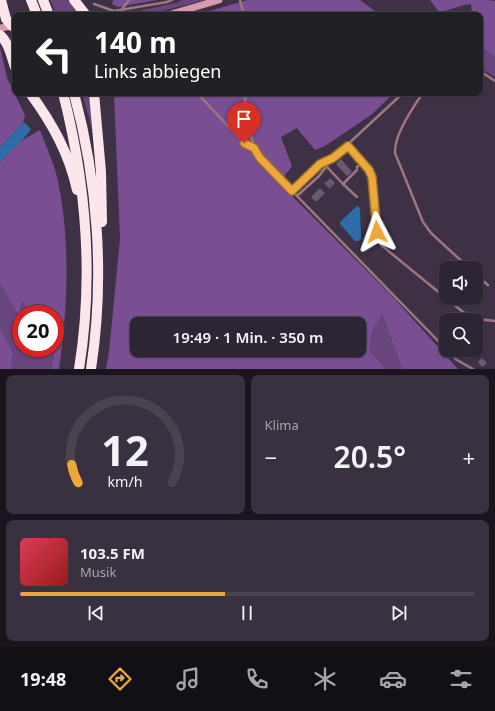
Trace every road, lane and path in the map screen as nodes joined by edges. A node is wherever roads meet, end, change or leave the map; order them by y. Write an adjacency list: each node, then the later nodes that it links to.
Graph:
1 (31, 0): 11 (highway)
2 (43, 0): 12 (highway)
3 (74, 0): 13 (highway)
4 (128, 0): 10 (lane)
5 (172, 0): 10 (lane)
6 (220, 0): 14 (main road)
7 (240, 0): 15 (lane)
8 (2, 2): 16 (highway); 18 (highway)
9 (94, 4): 10 (lane)
10 (122, 10)
11 (36, 12)
12 (48, 12)
13 (83, 12)
14 (178, 12)
15 (243, 12)
16 (0, 19)
17 (0, 23): 19 (main road)
18 (12, 26)
19 (12, 27)
20 (0, 28): 21 (main road)
21 (12, 28)
22 (12, 32): 24 (highway)
23 (0, 35): 24 (highway)
24 (10, 51): 25 (highway)
25 (12, 57)
26 (483, 73): 27 (lane)
27 (495, 80)
28 (32, 96): 45 (highway)
29 (64, 96): 45 (highway)
30 (75, 96): 46 (highway)
31 (94, 96): 46 (highway)
32 (200, 96): 37 (lane)
33 (245, 96): 37 (lane)
34 (400, 96): 36 (lane)
35 (421, 96): 47 (lane)
36 (348, 146): 38 (lane); 39 (lane)
37 (254, 148): 42 (lane)
38 (333, 158): 40 (lane); 42 (lane)
39 (363, 162): 41 (lane); 50 (lane)
40 (327, 167): 41 (lane); 43 (lane)
41 (343, 184): 44 (lane)
42 (292, 191): 43 (lane)
43 (297, 196): 51 (lane)
44 (357, 198)
45 (86, 228): 53 (highway)
46 (97, 245): 54 (highway)
47 (461, 261)
48 (483, 281): 49 (lane)
49 (488, 285)
50 (495, 321)
51 (439, 341)
52 (455, 357): 55 (lane)
53 (79, 369)
54 (91, 369)
55 (473, 369)

